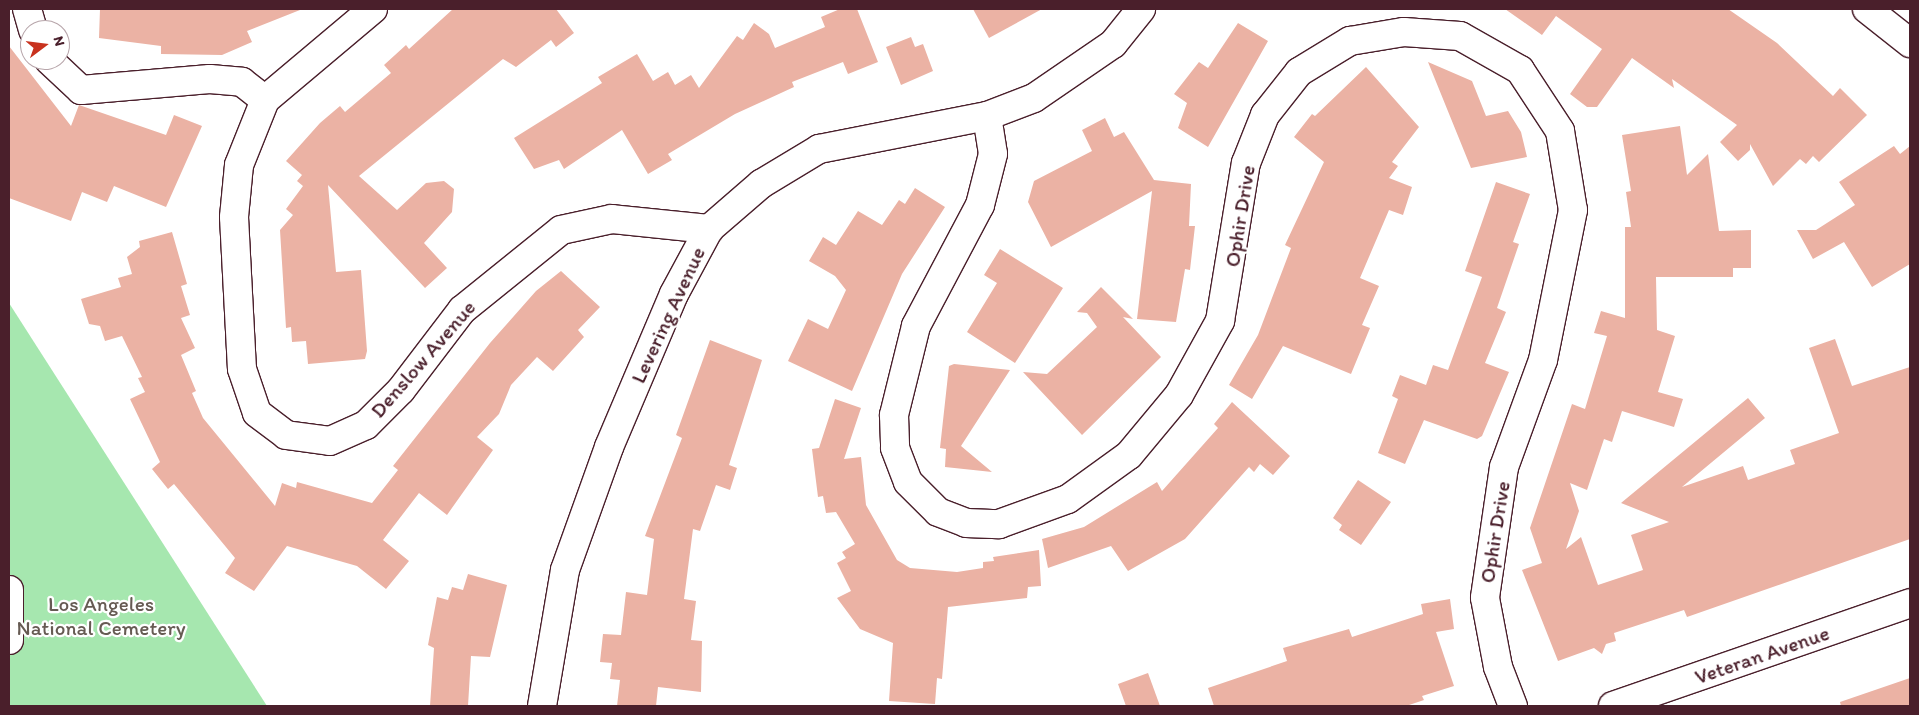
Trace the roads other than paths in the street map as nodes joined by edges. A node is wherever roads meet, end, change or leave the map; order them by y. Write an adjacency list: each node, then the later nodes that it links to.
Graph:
1 (373, 9): 6 (street, Denslow Avenue)
2 (1141, 9): 7 (street, Levering Avenue)
3 (1867, 9): 4 (street)
4 (1910, 42)
5 (59, 70): 6 (street)
6 (265, 100): 8 (street, Denslow Avenue)
7 (987, 116): 8 (street, Levering Avenue); 13 (street, Ophir Drive)
8 (709, 229): 12 (street, Levering Avenue)
9 (9, 590): 11 (street)
10 (1910, 603): 14 (street, Veteran Avenue)
11 (9, 640)
12 (542, 706)
13 (1513, 706)
14 (1613, 706)

